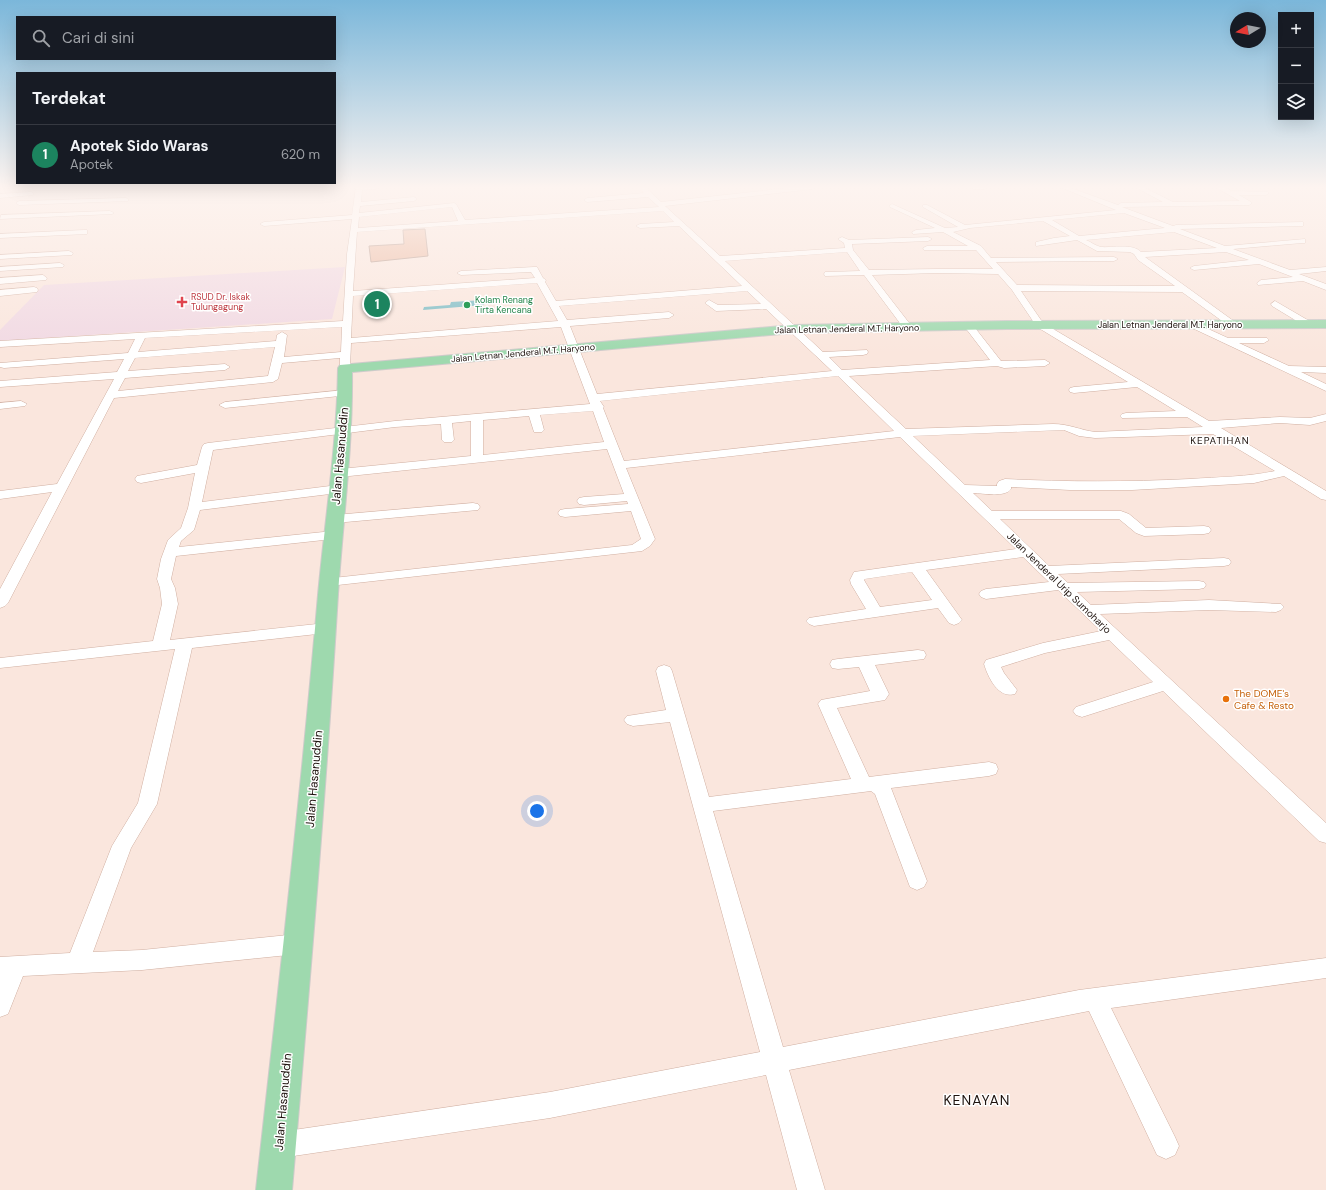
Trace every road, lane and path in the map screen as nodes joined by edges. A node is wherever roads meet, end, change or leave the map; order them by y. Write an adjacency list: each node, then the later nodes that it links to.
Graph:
1 (352, 243): 40 (street)
2 (700, 243): 17 (street, Jalan Jenderal Urip Sumoharjo)
3 (869, 243): 9 (street)
4 (968, 243): 12 (street)
5 (1044, 243): 10 (street)
6 (1086, 243): 16 (street)
7 (1210, 243): 13 (street)
8 (1287, 243): 13 (street)
9 (846, 244): 17 (street); 24 (street)
10 (1039, 244)
11 (927, 248): 12 (street)
12 (978, 248): 18 (street)
13 (1226, 249): 16 (street); 19 (street)
14 (69, 253): 15 (street)
15 (0, 257)
16 (1140, 257): 18 (street); 37 (street)
17 (717, 259): 35 (street, Jalan Jenderal Urip Sumoharjo)
18 (989, 260): 25 (street)
19 (1261, 262): 21 (street); 26 (street)
20 (60, 265): 22 (street)
21 (1194, 268)
22 (0, 269)
23 (1326, 269): 26 (street)
24 (865, 272): 25 (street); 28 (street); 55 (street)
25 (1001, 272): 36 (street)
26 (1288, 272): 30 (street)
27 (461, 273): 31 (street)
28 (828, 274)
29 (44, 278): 32 (street)
30 (1305, 279): 33 (street); 34 (street)
31 (542, 280): 40 (street); 42 (street)
32 (0, 281)
33 (1261, 283)
34 (1326, 286)
35 (748, 288): 42 (street); 44 (street, Jalan Jenderal Urip Sumoharjo)
36 (1015, 288): 37 (street); 51 (street)
37 (1183, 288): 48 (street)
38 (34, 290): 39 (street)
39 (0, 293)
40 (349, 294): 47 (street)
41 (709, 303): 44 (street)
42 (554, 304): 46 (street)
43 (1275, 304): 49 (street)
44 (769, 306): 56 (street, Jalan Jenderal Urip Sumoharjo)
45 (669, 315): 46 (street)
46 (564, 323): 60 (street); 65 (street)
47 (346, 324): 57 (street); 60 (street)
48 (1232, 324): 49 (main road, Jalan Letnan Jenderal M.T. Haryono); 52 (main road, Jalan Letnan Jenderal M.T. Haryono)
49 (1308, 324): 50 (main road, Jalan Letnan Jenderal M.T. Haryono)
50 (1326, 324)
51 (1040, 325): 52 (main road, Jalan Letnan Jenderal M.T. Haryono); 53 (main road, Jalan Letnan Jenderal M.T. Haryono); 81 (street)
52 (1193, 325): 58 (street)
53 (969, 326): 55 (main road, Jalan Letnan Jenderal M.T. Haryono); 71 (street)
54 (283, 328): 63 (street)
55 (908, 328): 56 (main road, Jalan Letnan Jenderal M.T. Haryono)
56 (793, 329): 65 (main road, Jalan Letnan Jenderal M.T. Haryono); 68 (street, Jalan Jenderal Urip Sumoharjo)
57 (142, 335): 61 (street); 67 (street)
58 (1225, 340): 59 (street); 75 (street)
59 (1264, 340)
60 (346, 341): 70 (street)
61 (17, 342): 62 (street); 74 (street)
62 (0, 344)
63 (280, 344): 64 (street); 69 (street)
64 (231, 348): 67 (street); 73 (street)
65 (573, 348): 70 (main road, Jalan Letnan Jenderal M.T. Haryono); 86 (street)
66 (863, 352): 68 (street)
67 (131, 355): 74 (street); 78 (street)
68 (820, 355): 77 (street, Jalan Jenderal Urip Sumoharjo)
69 (278, 360): 70 (street); 80 (street)
70 (345, 362): 84 (main road, Jalan Hasanuddin)
71 (998, 363): 72 (street); 77 (street)
72 (1045, 363)
73 (225, 367): 78 (street); 80 (street)
74 (2, 368)
75 (1286, 369): 76 (street); 82 (street)
76 (1326, 370)
77 (840, 373): 86 (street); 99 (street, Jalan Jenderal Urip Sumoharjo)
78 (120, 376): 79 (street); 85 (street)
79 (0, 384)
80 (220, 384): 85 (street)
81 (1140, 384): 83 (street); 91 (street)
82 (1326, 388)
83 (1074, 390)
84 (345, 393): 88 (street); 98 (main road, Jalan Hasanuddin)
85 (110, 395): 108 (street)
86 (596, 402): 90 (street); 101 (street)
87 (21, 404): 89 (street)
88 (225, 405)
89 (0, 406)
90 (534, 412): 92 (street); 97 (street)
91 (1191, 414): 93 (street); 96 (street)
92 (476, 416): 94 (street); 102 (street)
93 (1126, 416)
94 (446, 419): 98 (street); 100 (street)
95 (1325, 419): 96 (street)
96 (1212, 427): 99 (street); 105 (street)
97 (538, 430)
98 (342, 431): 104 (street); 107 (main road, Jalan Hasanuddin)
99 (903, 433): 103 (street); 109 (street, Jalan Jenderal Urip Sumoharjo)
100 (448, 440)
101 (611, 445): 102 (street); 103 (street)
102 (477, 459): 107 (street)
103 (619, 465): 113 (street)
104 (202, 468): 106 (street); 114 (street)
105 (1286, 472): 109 (street); 111 (street)
106 (141, 479)
107 (339, 481): 114 (street); 118 (main road, Jalan Hasanuddin)
108 (61, 487): 110 (street); 129 (street)
109 (961, 489): 117 (street, Jalan Jenderal Urip Sumoharjo)
110 (0, 494)
111 (1326, 496)
112 (584, 501): 113 (street)
113 (633, 502): 116 (street); 125 (street)
114 (195, 506): 120 (street)
115 (473, 506): 118 (street)
116 (566, 513)
117 (988, 515): 119 (street); 121 (street, Jalan Jenderal Urip Sumoharjo)
118 (334, 527): 120 (street); 125 (main road, Jalan Hasanuddin)
119 (1204, 530)
120 (170, 552): 139 (street)
121 (1027, 552): 123 (street); 124 (street, Jalan Jenderal Urip Sumoharjo)
122 (1224, 562): 124 (street)
123 (916, 567): 130 (street); 133 (street)
124 (1047, 570): 127 (street, Jalan Jenderal Urip Sumoharjo)
125 (329, 582): 136 (main road, Jalan Hasanuddin)
126 (1199, 585): 127 (street)
127 (1063, 587): 128 (street); 132 (street, Jalan Jenderal Urip Sumoharjo)
128 (986, 594)
129 (0, 603)
130 (942, 603): 133 (street); 134 (street)
131 (1276, 607): 132 (street)
132 (1087, 610): 137 (street, Jalan Jenderal Urip Sumoharjo)
133 (876, 612): 135 (street)
134 (954, 620)
135 (814, 621)
136 (326, 628): 138 (street); 155 (main road, Jalan Hasanuddin)
137 (1113, 634): 145 (street, Jalan Jenderal Urip Sumoharjo); 146 (street)
138 (185, 643): 139 (street); 156 (street)
139 (160, 646): 142 (street)
140 (918, 655): 141 (street)
141 (865, 661): 143 (street); 151 (street)
142 (0, 663)
143 (838, 664)
144 (664, 671): 148 (street)
145 (1166, 684): 147 (street); 153 (street, Jalan Jenderal Urip Sumoharjo)
146 (1009, 690)
147 (1082, 711)
148 (677, 715): 149 (street); 152 (street)
149 (633, 720)
150 (989, 769): 151 (street)
151 (868, 784): 152 (street); 154 (street)
152 (703, 805): 161 (street)
153 (1326, 835)
154 (916, 881)
155 (298, 944): 156 (street); 162 (main road, Jalan Hasanuddin)
156 (78, 962): 157 (street)
157 (8, 966): 160 (street)
158 (1326, 968): 159 (street)
159 (1095, 999): 161 (street); 163 (street)
160 (0, 1006)
161 (774, 1062): 162 (street); 165 (street)
162 (280, 1145): 164 (main road, Jalan Hasanuddin)
163 (1166, 1146)
164 (274, 1190)
165 (811, 1190)

